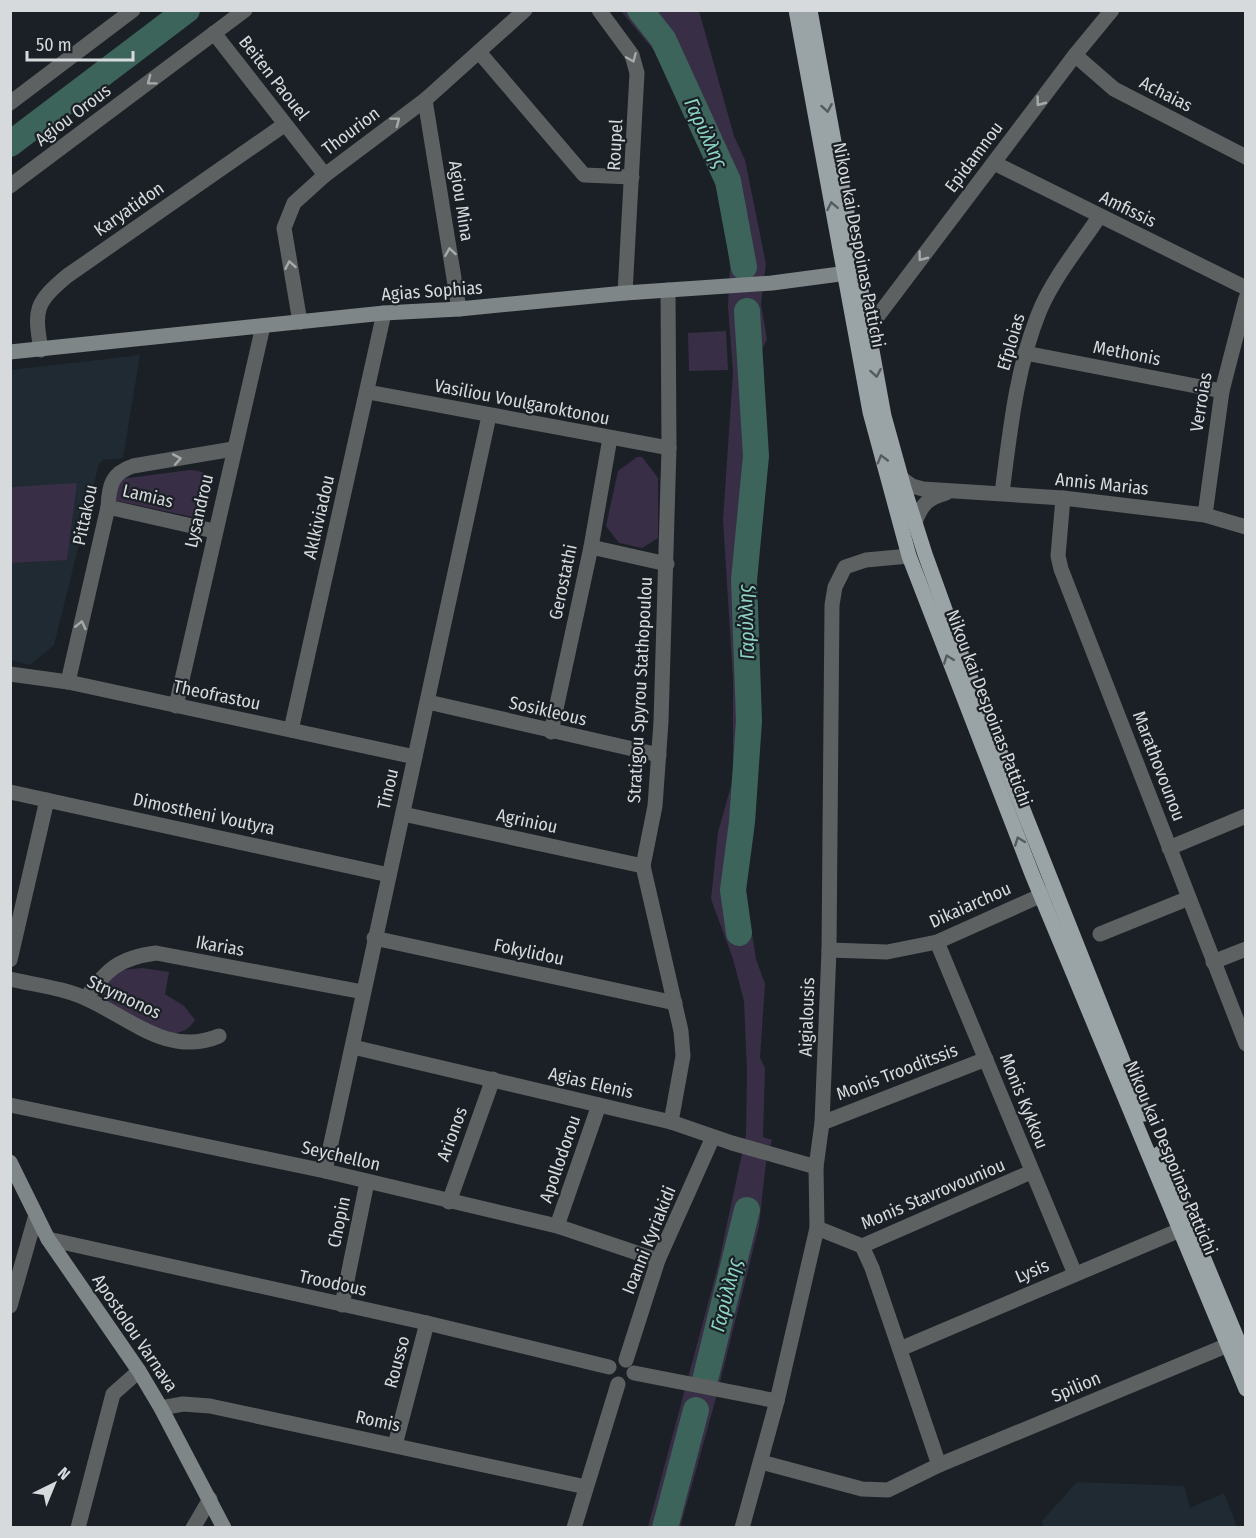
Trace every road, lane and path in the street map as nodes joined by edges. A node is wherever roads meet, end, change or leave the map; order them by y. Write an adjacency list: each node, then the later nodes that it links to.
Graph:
1 (132, 10): 12 (street)
2 (245, 10): 8 (street, Agiou Orous)
3 (525, 10): 9 (street, Thourion)
4 (599, 10): 17 (street, Roupel, one-way to 17)
5 (796, 10): 20 (main road, Nikou kai Despoinas Pattichi, one-way to 5)
6 (810, 10): 20 (main road, Nikou kai Despoinas Pattichi, one-way to 20)
7 (1112, 10): 10 (street, Epidamnou)
8 (214, 33): 13 (street, Beiten Paouel); 18 (street, Agiou Orous, one-way to 18)
9 (479, 52): 11 (street, Thourion); 17 (street)
10 (1075, 55): 14 (street, Achaias); 15 (street, Epidamnou, one-way to 15)
11 (425, 100): 16 (street, Thourion, one-way to 11); 25 (street, Agiou Mina, one-way to 11)
12 (10, 103)
13 (284, 125): 16 (street, Beiten Paouel); 30 (street, Karyatidon)
14 (1245, 157)
15 (994, 163): 19 (street, Amfissis); 29 (street, Epidamnou, one-way to 29)
16 (325, 175): 27 (street, Thourion, one-way to 16)
17 (632, 177): 23 (street, Roupel)
18 (10, 186)
19 (1099, 217): 21 (street, Amfissis); 32 (street, Efploias)
20 (850, 273): 22 (street, Agias Sophias); 29 (main road, Nikou kai Despoinas Pattichi); 43 (main road, Nikou kai Despoinas Pattichi, one-way to 20)
21 (1245, 288)
22 (668, 290): 23 (street, Agias Sophias); 37 (street, Stratigou Spyrou Stathopoulou)
23 (625, 293): 25 (street, Agias Sophias)
24 (1245, 297): 33 (street, Verroias)
25 (459, 309): 26 (street, Agias Sophias)
26 (384, 313): 27 (street, Agias Sophias); 34 (street, Aklkiviadou)
27 (300, 322): 28 (street, Agias Sophias)
28 (263, 326): 30 (street, Agias Sophias); 38 (street, Lysandrou)
29 (868, 329): 39 (main road, Nikou kai Despoinas Pattichi, one-way to 39)
30 (41, 350): 31 (street, Agias Sophias)
31 (10, 352)
32 (1025, 353): 33 (street, Methonis); 41 (street, Efploias)
33 (1222, 391): 45 (street, Verroias)
34 (368, 392): 35 (street, Vasiliou Voulgaroktonou); 56 (street, Aklkiviadou)
35 (489, 416): 36 (street, Vasiliou Voulgaroktonou); 54 (street, Tinou)
36 (610, 438): 37 (street, Vasiliou Voulgaroktonou); 49 (street, Gerostathi)
37 (669, 448): 51 (street, Stratigou Spyrou Stathopoulou)
38 (233, 449): 44 (street, Pittakou, one-way to 38); 48 (street, Lysandrou)
39 (906, 484): 40 (street, Annis Marias); 43 (main road); 46 (main road, Nikou kai Despoinas Pattichi)
40 (952, 492): 41 (street, Annis Marias); 46 (street, Annis Marias)
41 (1002, 493): 42 (street, Annis Marias)
42 (1063, 498): 45 (street, Annis Marias); 64 (street, Marathovounou)
43 (894, 500): 50 (main road, Nikou kai Despoinas Pattichi)
44 (108, 507): 48 (street, Lamias); 53 (street, Pittakou, one-way to 44)
45 (1204, 515): 47 (street, Annis Marias)
46 (915, 522): 67 (main road, Nikou kai Despoinas Pattichi)
47 (1245, 527)
48 (214, 531): 55 (street, Lysandrou)
49 (591, 547): 51 (street); 57 (street, Gerostathi)
50 (909, 556): 67 (main road, Nikou kai Despoinas Pattichi, one-way to 50); 73 (street, Aigialousis)
51 (667, 564): 58 (street, Stratigou Spyrou Stathopoulou)
52 (10, 674): 53 (street, Theofrastou)
53 (68, 682): 55 (street, Theofrastou)
54 (428, 702): 57 (street, Sosikleous); 59 (street, Tinou)
55 (176, 706): 56 (street, Theofrastou)
56 (291, 729): 59 (street, Theofrastou)
57 (551, 732): 58 (street, Sosikleous)
58 (659, 755): 65 (street, Stratigou Spyrou Stathopoulou)
59 (415, 758): 62 (street, Tinou)
60 (10, 792): 61 (street, Dimostheni Voutyra)
61 (47, 800): 66 (street, Dimostheni Voutyra); 74 (street)
62 (402, 814): 65 (street, Agriniou); 66 (street, Tinou)
63 (1245, 816): 64 (street)
64 (1169, 848): 68 (street, Marathovounou)
65 (643, 866): 79 (street, Stratigou Spyrou Stathopoulou)
66 (388, 875): 70 (street, Tinou)
67 (1047, 892): 71 (street, Dikaiarchou); 99 (main road, Nikou kai Despoinas Pattichi); 109 (main road, Nikou kai Despoinas Pattichi)
68 (1189, 898): 69 (street); 75 (street, Marathovounou)
69 (1100, 934)
70 (374, 938): 77 (street, Tinou); 79 (street, Fokylidou)
71 (937, 942): 73 (street, Dikaiarchou); 83 (street, Monis Kykkou)
72 (1245, 949): 75 (street)
73 (829, 950): 88 (street, Aigialousis)
74 (10, 960)
75 (1213, 962): 81 (street, Marathovounou)
76 (10, 979): 78 (street, Strymonos)
77 (363, 992): 78 (street, Ikarias); 82 (street, Tinou)
78 (86, 998): 80 (street, Strymonos)
79 (675, 1003): 87 (street, Stratigou Spyrou Stathopoulou)
80 (219, 1036)
81 (1245, 1044)
82 (353, 1047): 84 (street, Agias Elenis); 92 (street, Tinou)
83 (986, 1059): 88 (street, Monis Trooditssis); 93 (street, Monis Kykkou)
84 (493, 1079): 86 (street, Agias Elenis); 95 (street, Arionos)
85 (10, 1105): 92 (street, Seychellon)
86 (599, 1105): 87 (street, Agias Elenis); 97 (street, Apollodorou)
87 (671, 1122): 89 (street, Agias Elenis)
88 (822, 1123): 91 (street, Aigialousis)
89 (713, 1137): 91 (street, Agias Elenis); 102 (street, Ioanni Kyriakidi)
90 (10, 1162): 96 (street, Apostolou Varnava)
91 (816, 1167): 98 (street, Aigialousis)
92 (325, 1171): 94 (street, Seychellon)
93 (1031, 1172): 101 (street, Monis Stavrovouniou); 103 (street, Monis Kykkou)
94 (367, 1182): 95 (street, Seychellon); 104 (street, Chopin)
95 (449, 1202): 97 (street, Seychellon)
96 (36, 1215): 100 (street, Apostolou Varnava); 105 (street)
97 (557, 1226): 102 (street, Seychellon)
98 (817, 1228): 101 (street, Monis Stavrovouniou); 115 (street, Aigialousis)
99 (1180, 1230): 103 (street, Lysis); 107 (main road, Nikou kai Despoinas Pattichi)
100 (48, 1239): 104 (street, Troodous); 112 (street, Apostolou Varnava)
101 (862, 1246): 108 (street)
102 (658, 1260): 110 (street, Ioanni Kyriakidi)
103 (1075, 1274): 108 (street, Lysis)
104 (342, 1305): 106 (street, Troodous)
105 (10, 1306)
106 (427, 1323): 111 (street, Troodous); 117 (street, Rousso)
107 (1228, 1346): 114 (main road, Nikou kai Despoinas Pattichi); 119 (street, Spilion)
108 (900, 1349): 119 (street)
109 (1245, 1360)
110 (630, 1366): 111 (street); 113 (street); 115 (street)
111 (609, 1367): 113 (street)
112 (139, 1371): 116 (street, Apostolou Varnava); 122 (street)
113 (618, 1384): 120 (street)
114 (1245, 1389)
115 (777, 1401): 118 (street, Aigialousis)
116 (161, 1408): 117 (street, Romis); 121 (street, Apostolou Varnava)
117 (395, 1445): 120 (street, Romis)
118 (761, 1462): 119 (street, Spilion); 126 (street, Aigialousis)
119 (939, 1465)
120 (586, 1487): 125 (street)
121 (210, 1499): 123 (street); 124 (street, Apostolou Varnava)
122 (78, 1527)
123 (193, 1527)
124 (224, 1527)
125 (574, 1527)
126 (742, 1527)

